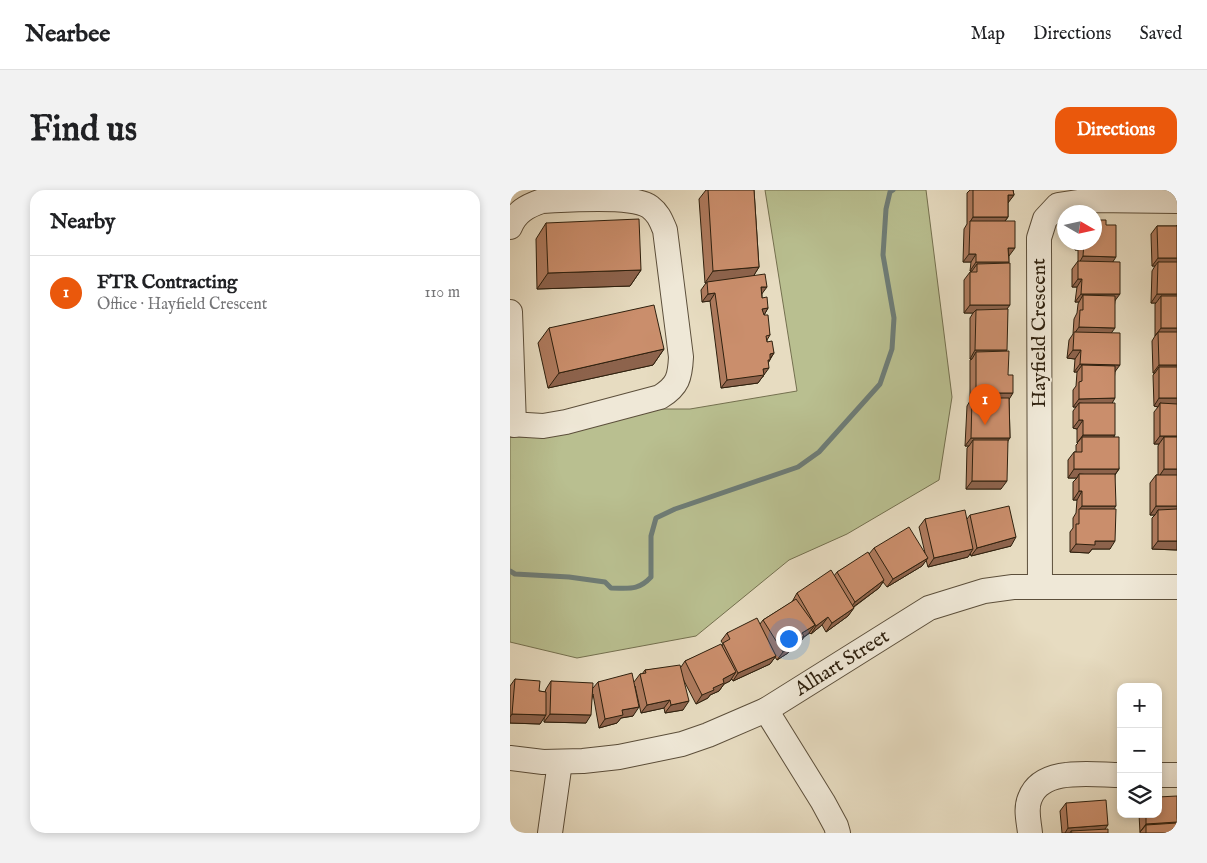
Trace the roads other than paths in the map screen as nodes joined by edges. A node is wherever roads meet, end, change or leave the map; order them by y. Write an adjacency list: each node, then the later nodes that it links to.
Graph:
1 (1177, 201): 5 (street, Hayfield Crescent)
2 (510, 227): 4 (street)
3 (510, 312): 4 (street)
4 (512, 424)
5 (1040, 586): 6 (street, Alhart Street); 7 (street, Alhart Street)
6 (1177, 587)
7 (766, 710): 9 (street, Alhart Street); 14 (street)
8 (510, 758): 9 (street, Alhart Street)
9 (560, 762): 13 (street)
10 (1117, 775): 15 (street)
11 (1162, 775): 12 (street)
12 (1177, 775)
13 (550, 833)
14 (838, 833)
15 (1030, 833)

